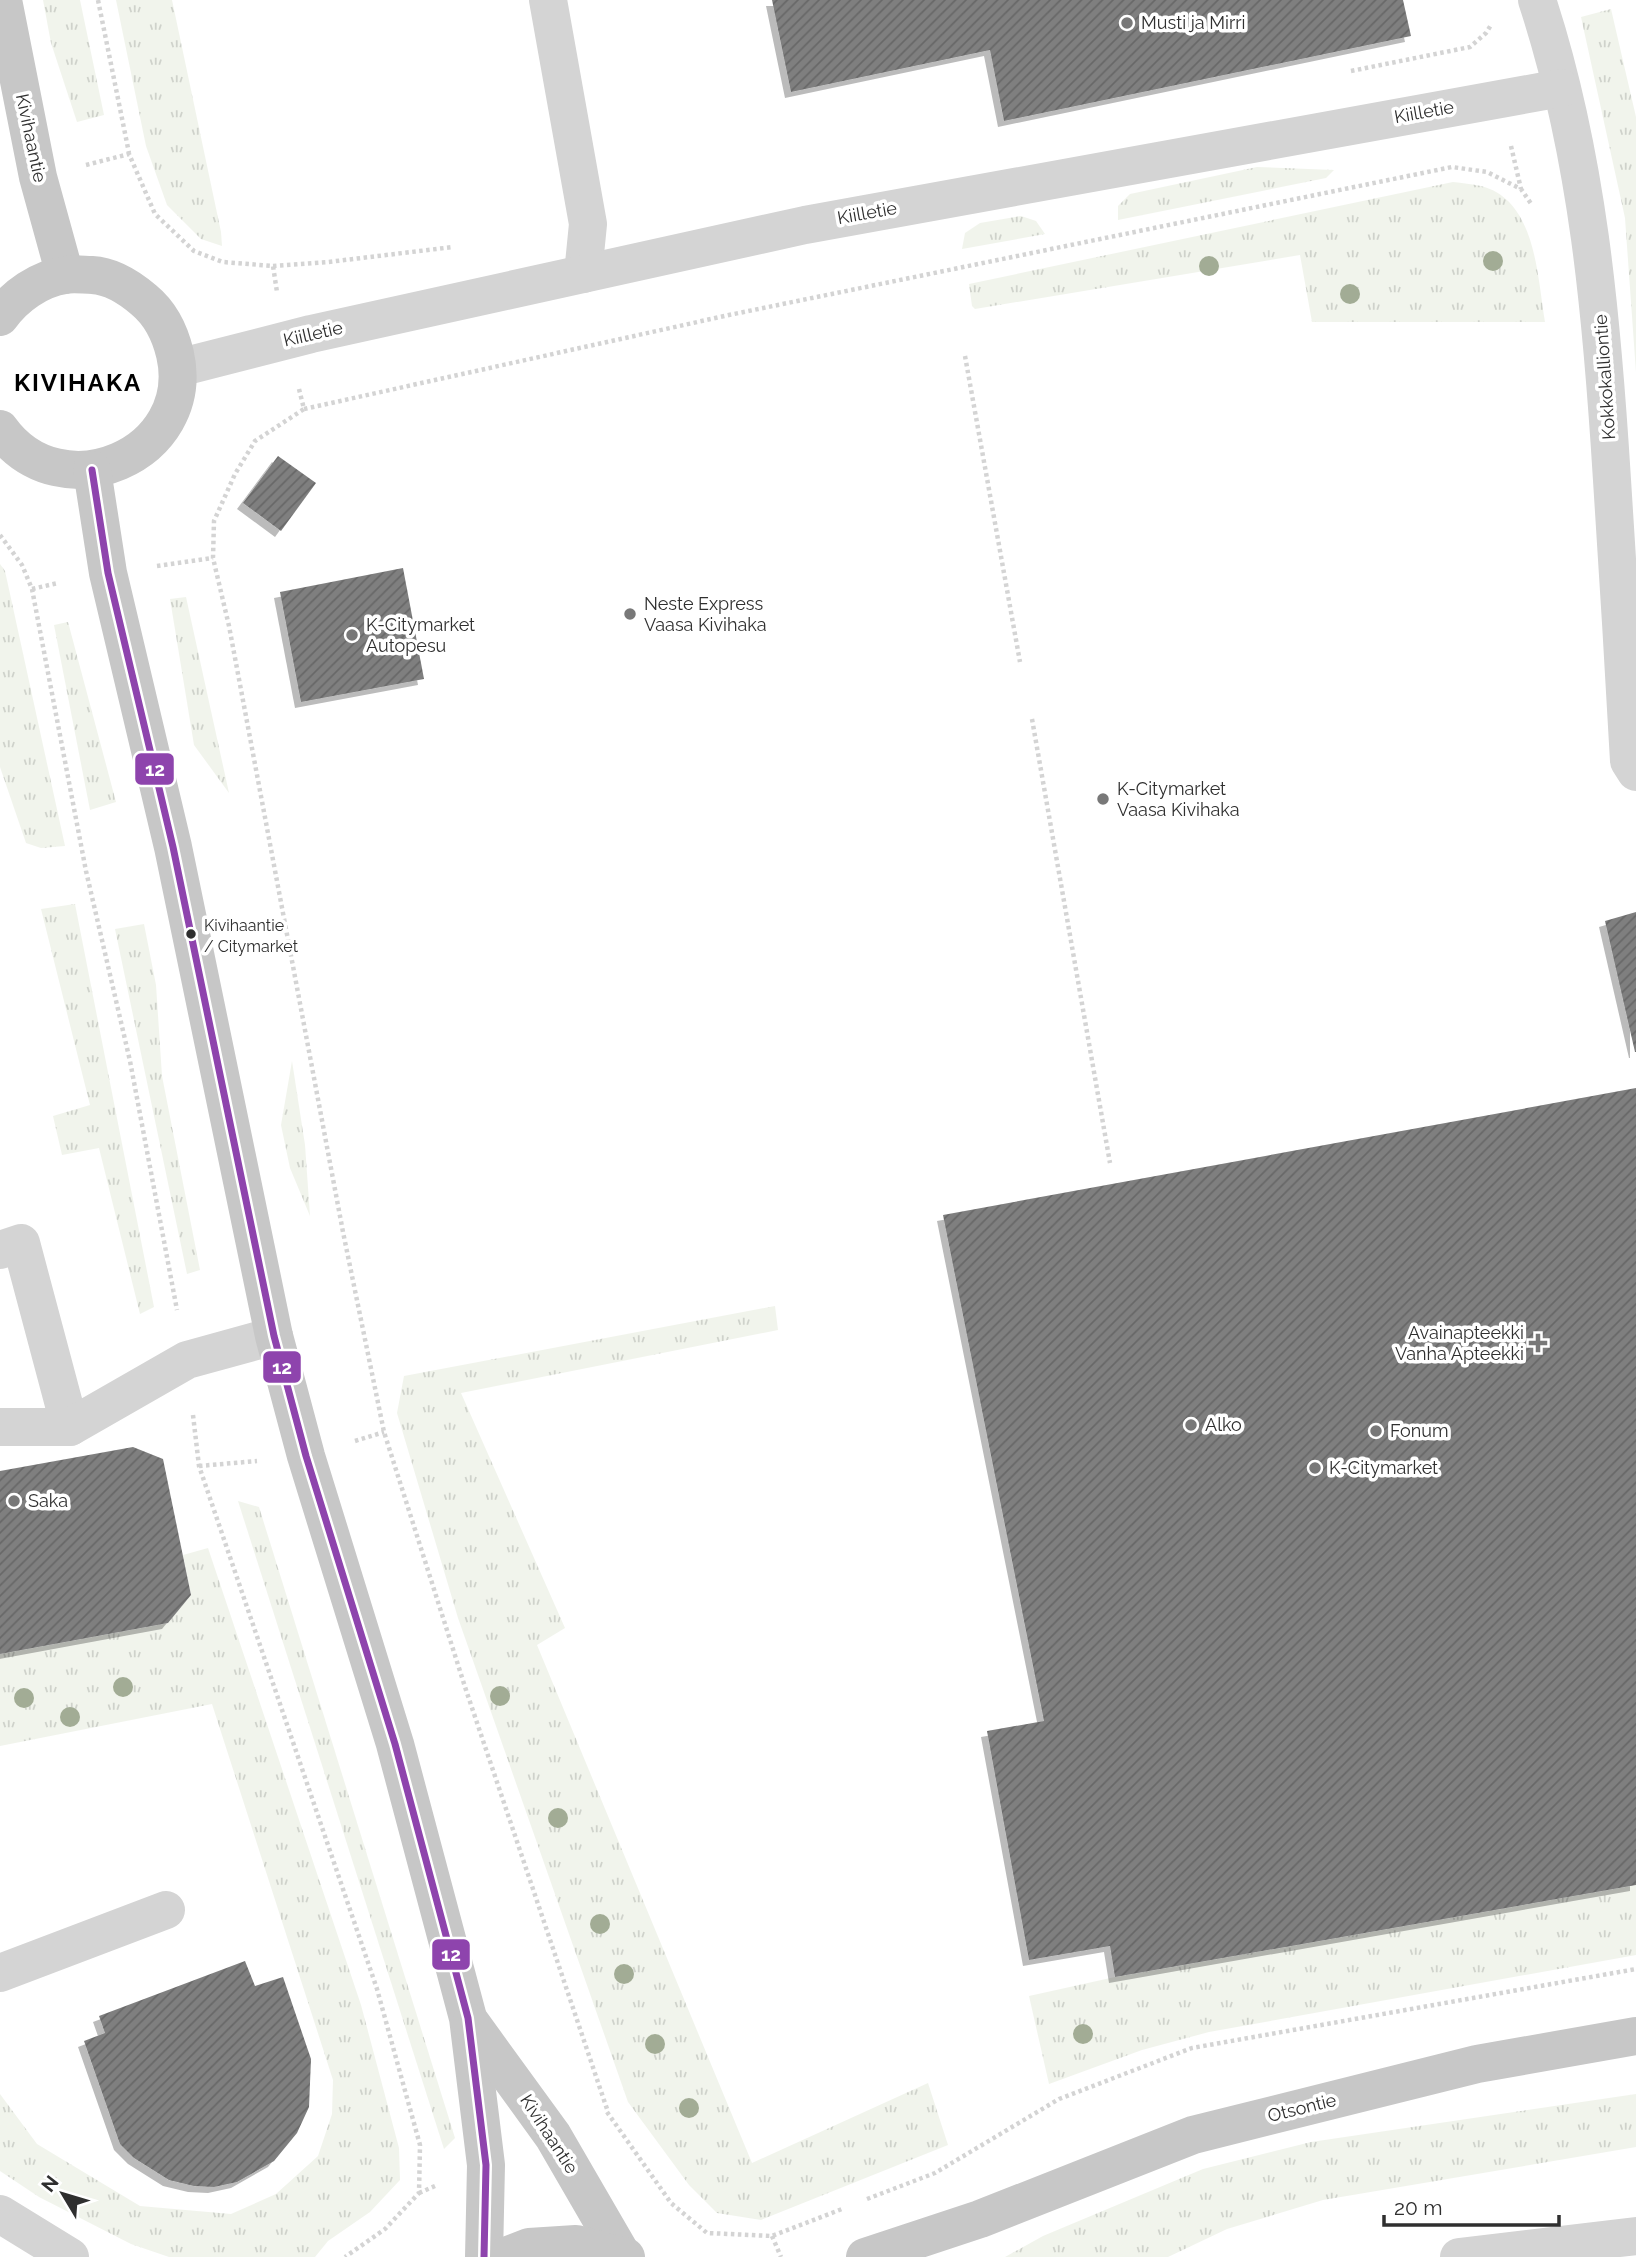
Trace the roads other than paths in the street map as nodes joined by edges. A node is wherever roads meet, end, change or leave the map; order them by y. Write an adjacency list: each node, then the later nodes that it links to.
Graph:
1 (4, 0): 6 (main road, Kivihaantie)
2 (548, 0): 5 (street)
3 (1537, 0): 4 (street, Kokkokalliontie)
4 (1561, 89): 5 (street, Kiilletie); 11 (street, Kokkokalliontie)
5 (583, 274): 8 (street, Kiilletie)
6 (65, 275): 7 (main road); 8 (main road)
7 (0, 317)
8 (178, 368): 10 (main road)
9 (0, 429): 10 (main road)
10 (92, 470): 14 (main road, Kivihaantie)
11 (1629, 626): 12 (street, Kokkokalliontie)
12 (1632, 766)
13 (0, 1250): 16 (street)
14 (274, 1336): 16 (street); 19 (main road, Kivihaantie)
15 (0, 1427): 16 (street)
16 (70, 1427)
17 (166, 1910): 18 (street)
18 (0, 1973)
19 (468, 2018): 24 (main road, Kivihaantie); 26 (main road, Kivihaantie)
20 (1636, 2036): 22 (main road, Otsontie)
21 (0, 2214): 25 (street)
22 (979, 2219): 28 (main road, Otsontie); 29 (main road, Otsontie)
23 (1636, 2235): 30 (street)
24 (624, 2256): 27 (main road)
25 (70, 2257)
26 (484, 2257)
27 (503, 2257)
28 (865, 2257)
29 (932, 2257)
30 (1459, 2257)

